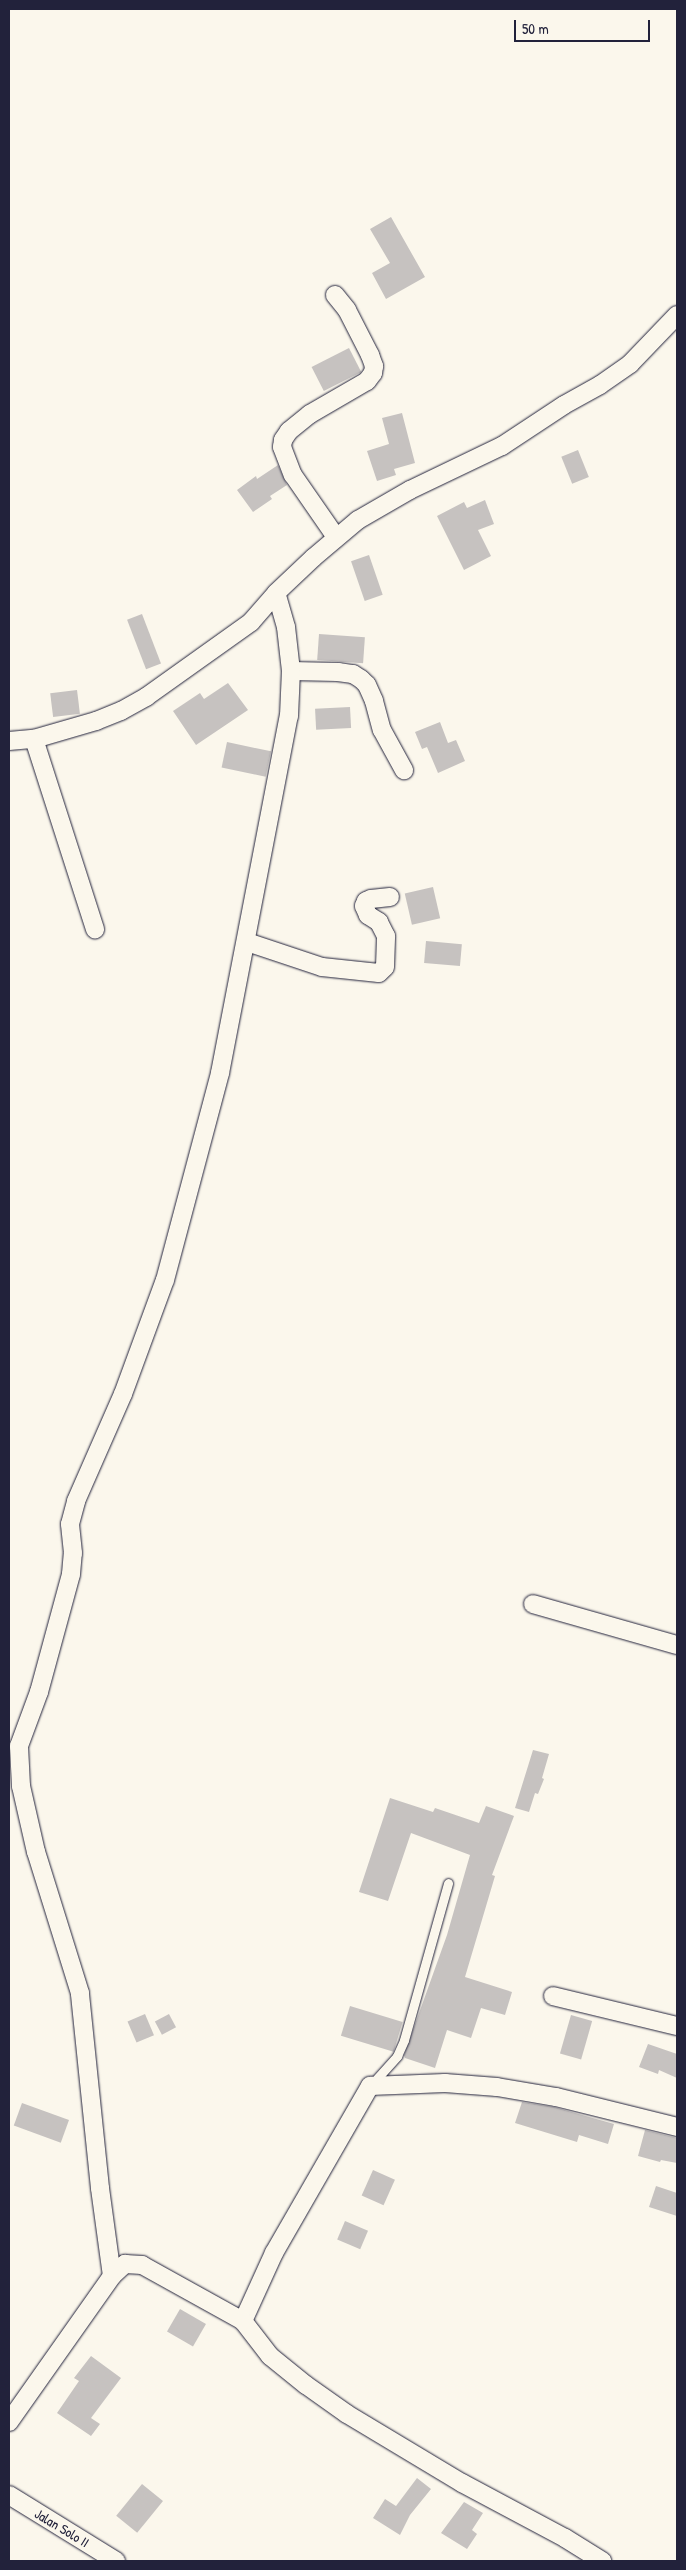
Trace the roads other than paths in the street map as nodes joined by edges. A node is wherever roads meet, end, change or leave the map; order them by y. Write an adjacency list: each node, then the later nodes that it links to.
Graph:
1 (335, 295): 3 (street)
2 (677, 315): 3 (street)
3 (336, 537): 4 (street)
4 (276, 593): 5 (street); 6 (street)
5 (291, 670): 8 (street); 11 (street)
6 (34, 739): 7 (street); 10 (street)
7 (9, 741)
8 (404, 770)
9 (390, 897): 11 (street)
10 (95, 929)
11 (246, 942): 19 (street)
12 (533, 1604): 13 (street)
13 (677, 1645)
14 (448, 1883): 17 (lane)
15 (553, 1996): 16 (street)
16 (677, 2026)
17 (370, 2086): 18 (street); 20 (street)
18 (677, 2127)
19 (112, 2276): 20 (street); 21 (street)
20 (243, 2321): 24 (street)
21 (9, 2422)
22 (9, 2495): 23 (street, Jalan Solo II)
23 (116, 2561)
24 (602, 2561)

